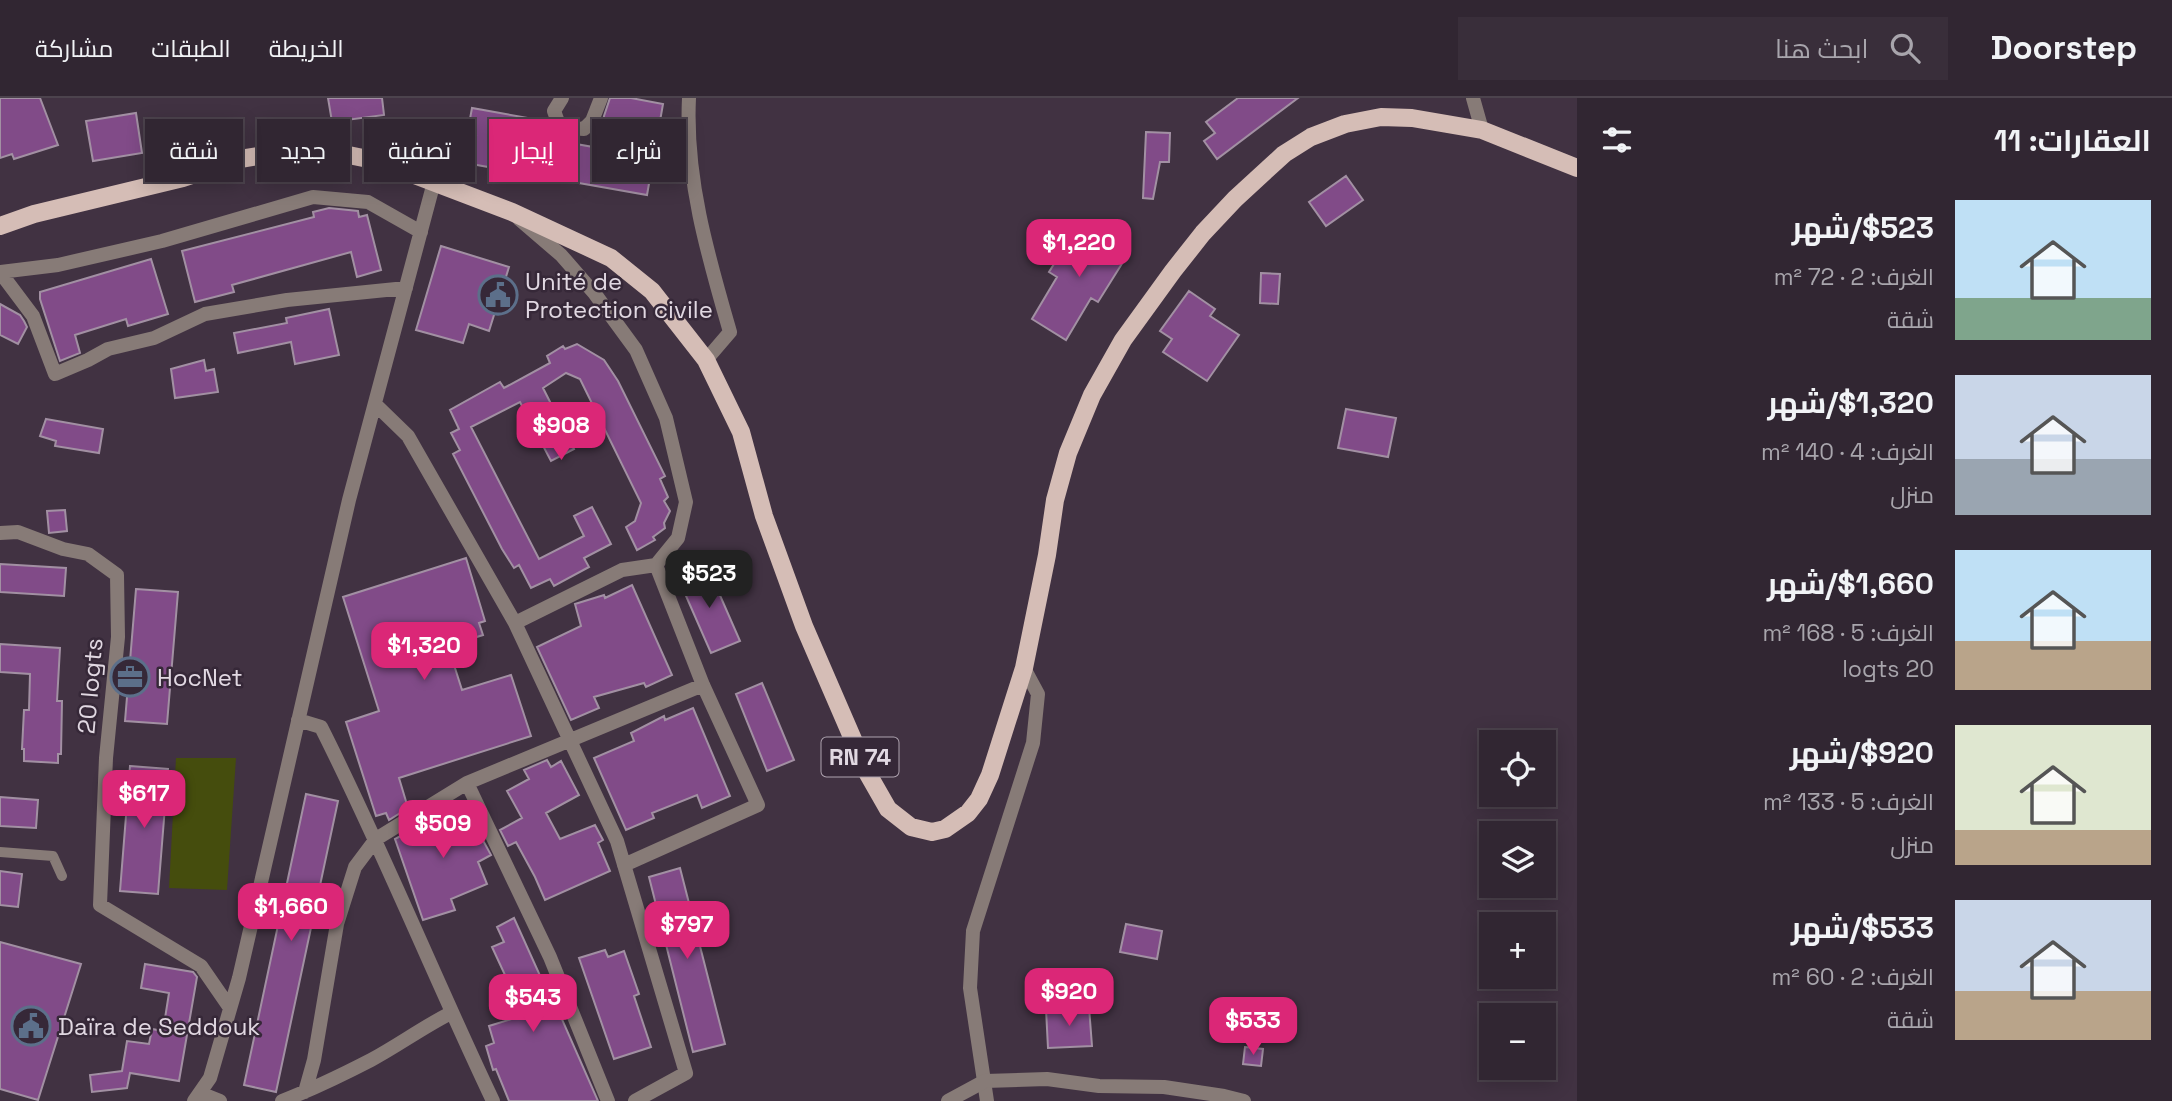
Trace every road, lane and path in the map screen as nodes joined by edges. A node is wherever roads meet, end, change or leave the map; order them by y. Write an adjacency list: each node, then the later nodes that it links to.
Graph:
1 (562, 98): 2 (street)
2 (600, 98)
3 (689, 98): 14 (street)
4 (1473, 98): 5 (street)
5 (1482, 130): 7 (main road, RN 74); 19 (main road, RN 74)
6 (364, 158): 10 (main road, RN 74)
7 (1577, 168)
8 (434, 182): 9 (main road, RN 74); 11 (street)
9 (512, 212): 14 (main road, RN 74); 17 (street)
10 (0, 226)
11 (421, 232): 12 (street); 13 (street)
12 (0, 272): 13 (street)
13 (406, 288): 15 (street)
14 (706, 360): 19 (main road, RN 74)
15 (375, 404): 18 (street); 21 (street)
16 (0, 533): 28 (street, 20 logts)
17 (656, 565): 18 (street); 20 (street)
18 (515, 623): 22 (street)
19 (1024, 668): 30 (street)
20 (704, 685): 22 (street); 26 (street)
21 (298, 720): 24 (street); 28 (street)
22 (569, 740): 23 (street); 26 (street)
23 (467, 783): 24 (street); 36 (street)
24 (376, 839): 29 (street); 31 (street)
25 (0, 852): 27 (lane)
26 (624, 865): 37 (street)
27 (62, 876)
28 (230, 1008): 32 (street)
29 (451, 1013): 31 (street); 35 (street)
30 (985, 1081): 38 (street); 39 (street); 40 (street)
31 (304, 1092): 34 (street)
32 (197, 1097): 33 (street)
33 (220, 1101)
34 (282, 1101)
35 (493, 1101)
36 (608, 1101)
37 (635, 1101)
38 (948, 1101)
39 (987, 1101)
40 (1244, 1101)

